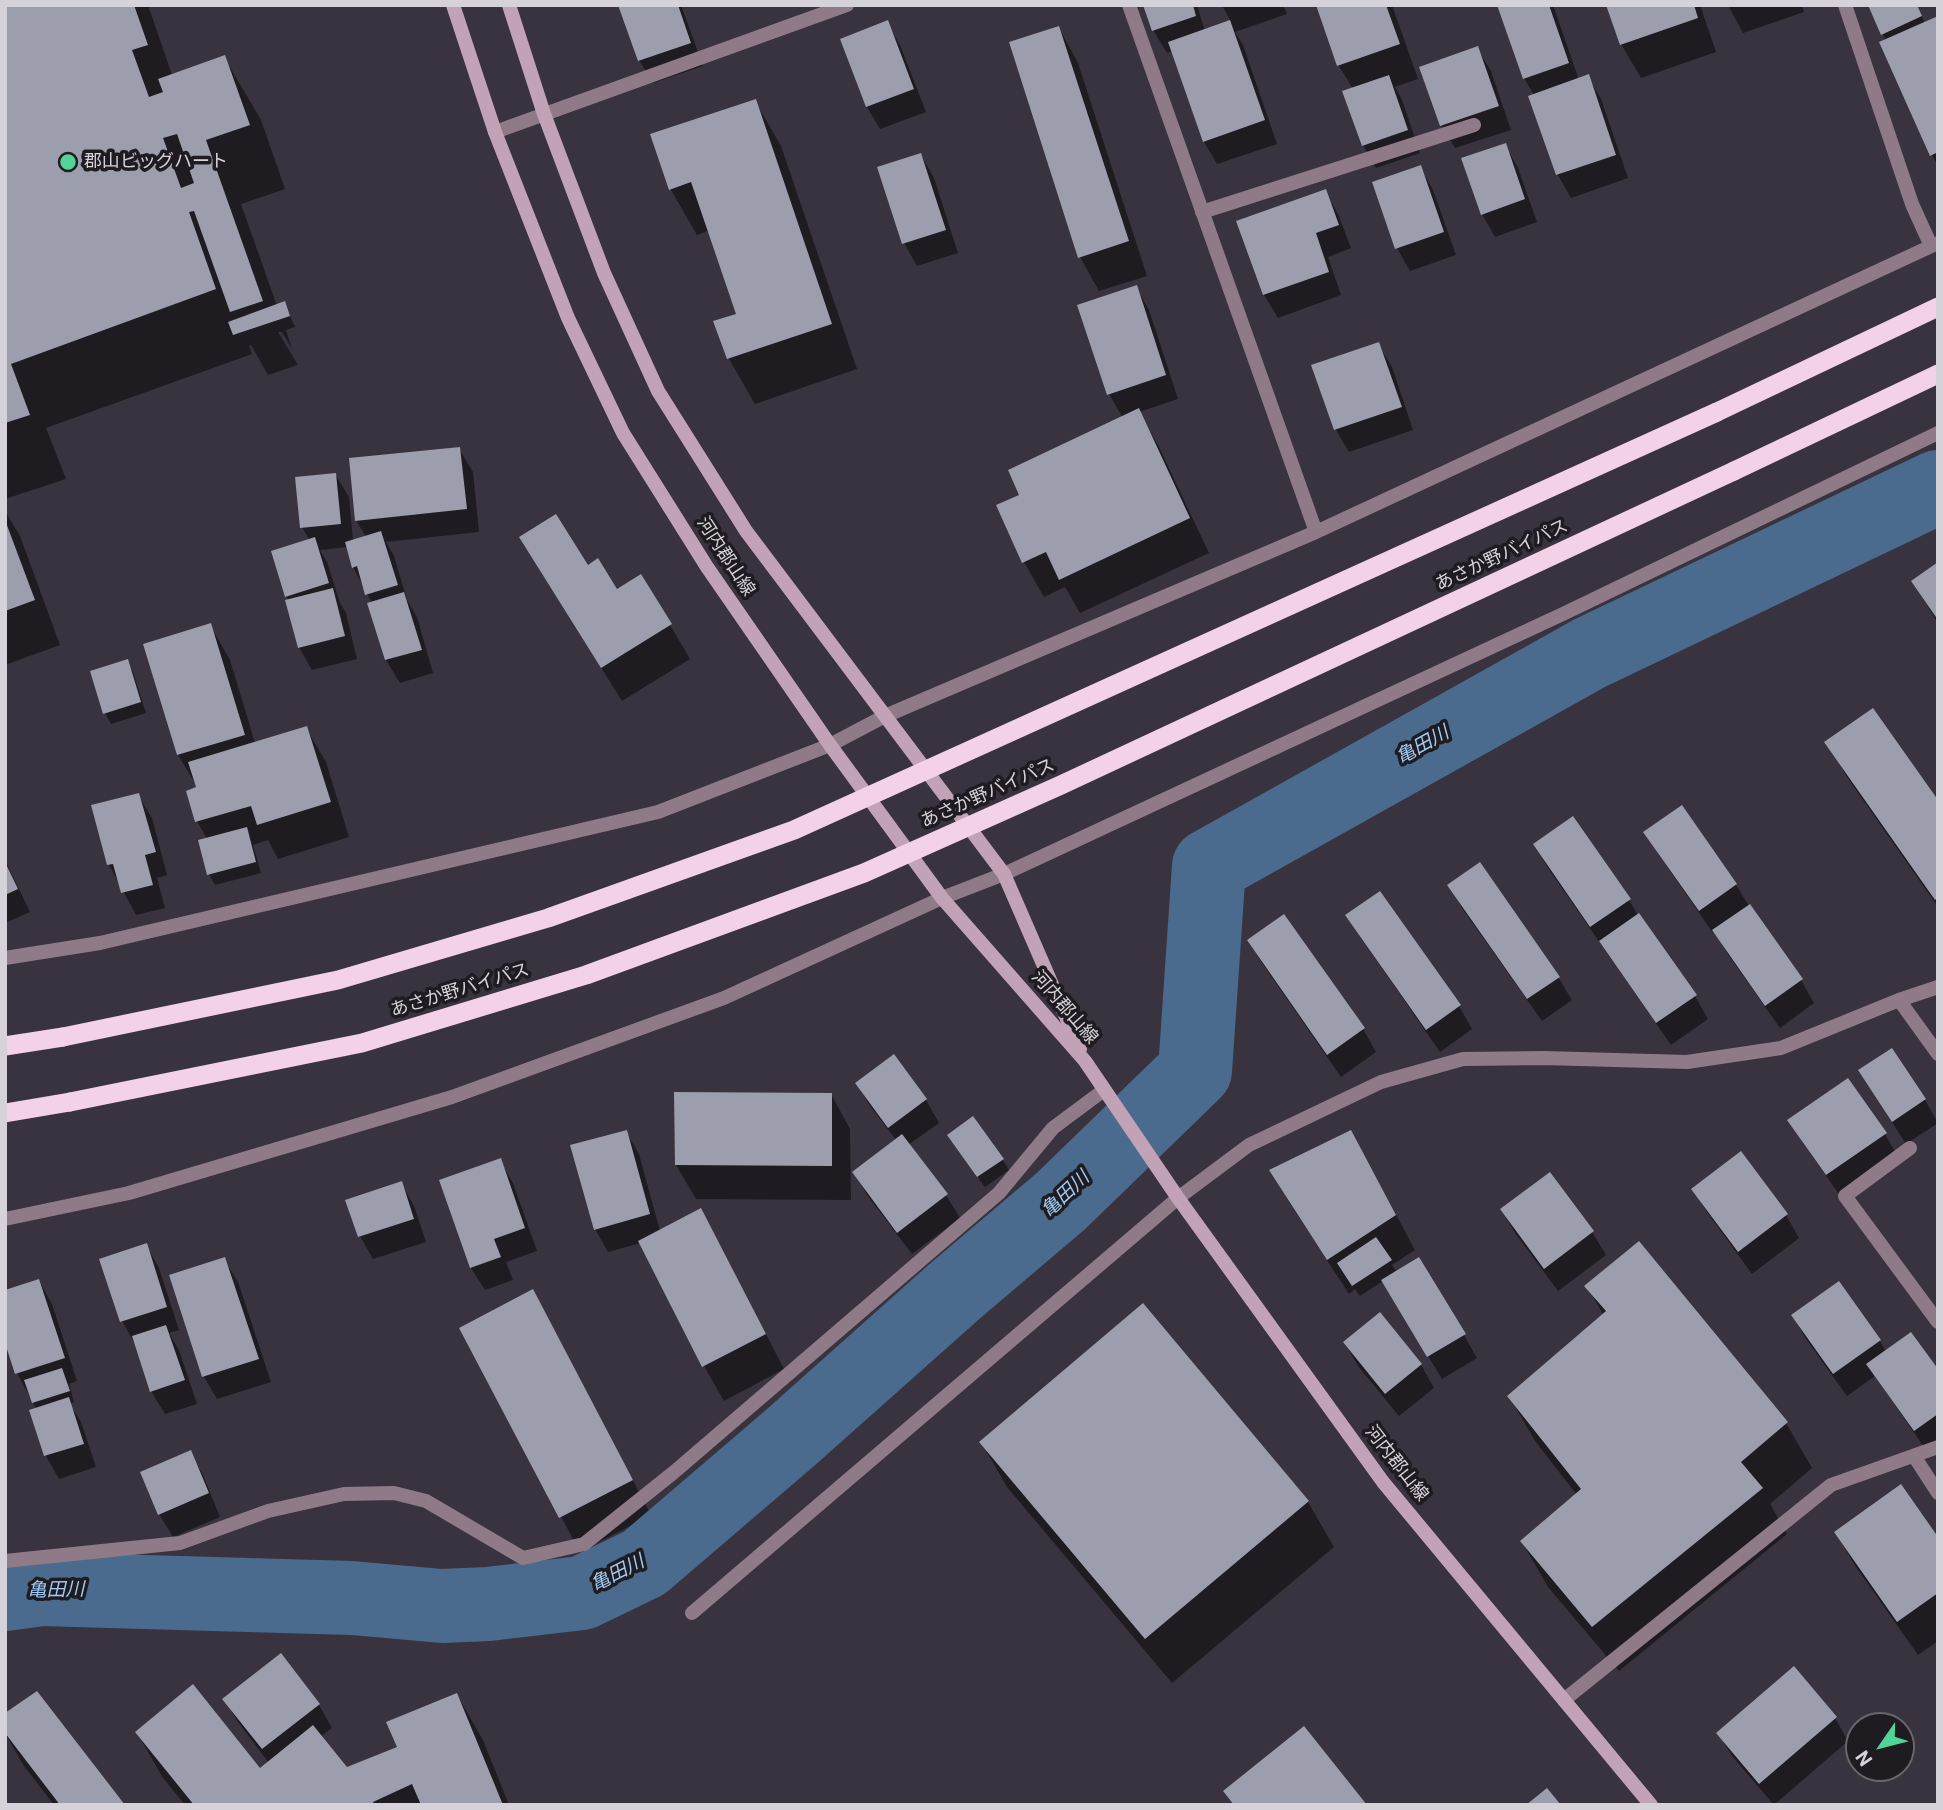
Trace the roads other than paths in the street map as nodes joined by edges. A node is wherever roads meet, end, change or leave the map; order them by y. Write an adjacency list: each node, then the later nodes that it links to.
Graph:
1 (453, 5): 8 (main road, 河内郡山線)
2 (509, 5): 6 (main road, 河内郡山線)
3 (847, 5): 6 (street)
4 (1129, 5): 9 (street)
5 (1845, 5): 10 (street)
6 (544, 114): 8 (street); 15 (main road, 河内郡山線)
7 (1474, 125): 9 (street)
8 (495, 132): 16 (main road, 河内郡山線)
9 (1202, 212): 14 (street)
10 (1934, 244): 14 (street)
11 (1938, 307): 22 (highway, bridge)
12 (1938, 374): 26 (highway, あさか野バイパス, bridge)
13 (1938, 433): 17 (street)
14 (1315, 532): 15 (street)
15 (886, 716): 16 (street); 17 (main road, 河内郡山線)
16 (831, 745): 18 (main road, 河内郡山線); 19 (street)
17 (1003, 874): 18 (street); 24 (main road, 河内郡山線)
18 (942, 898): 24 (main road, 河内郡山線); 29 (street)
19 (5, 958)
20 (1938, 987): 21 (street)
21 (1899, 1000): 23 (street); 28 (street)
22 (5, 1046)
23 (1938, 1054)
24 (1085, 1061): 25 (main road, 河内郡山線)
25 (1104, 1090): 28 (main road, 河内郡山線); 34 (street)
26 (5, 1113)
27 (1910, 1148): 30 (street)
28 (1178, 1198): 35 (street); 36 (main road, 河内郡山線)
29 (5, 1219)
30 (1938, 1322)
31 (1938, 1447): 32 (street)
32 (1914, 1456): 33 (street); 36 (street)
33 (1938, 1493)
34 (5, 1561)
35 (692, 1613)
36 (1564, 1700): 37 (main road, 河内郡山線)
37 (1651, 1805)

